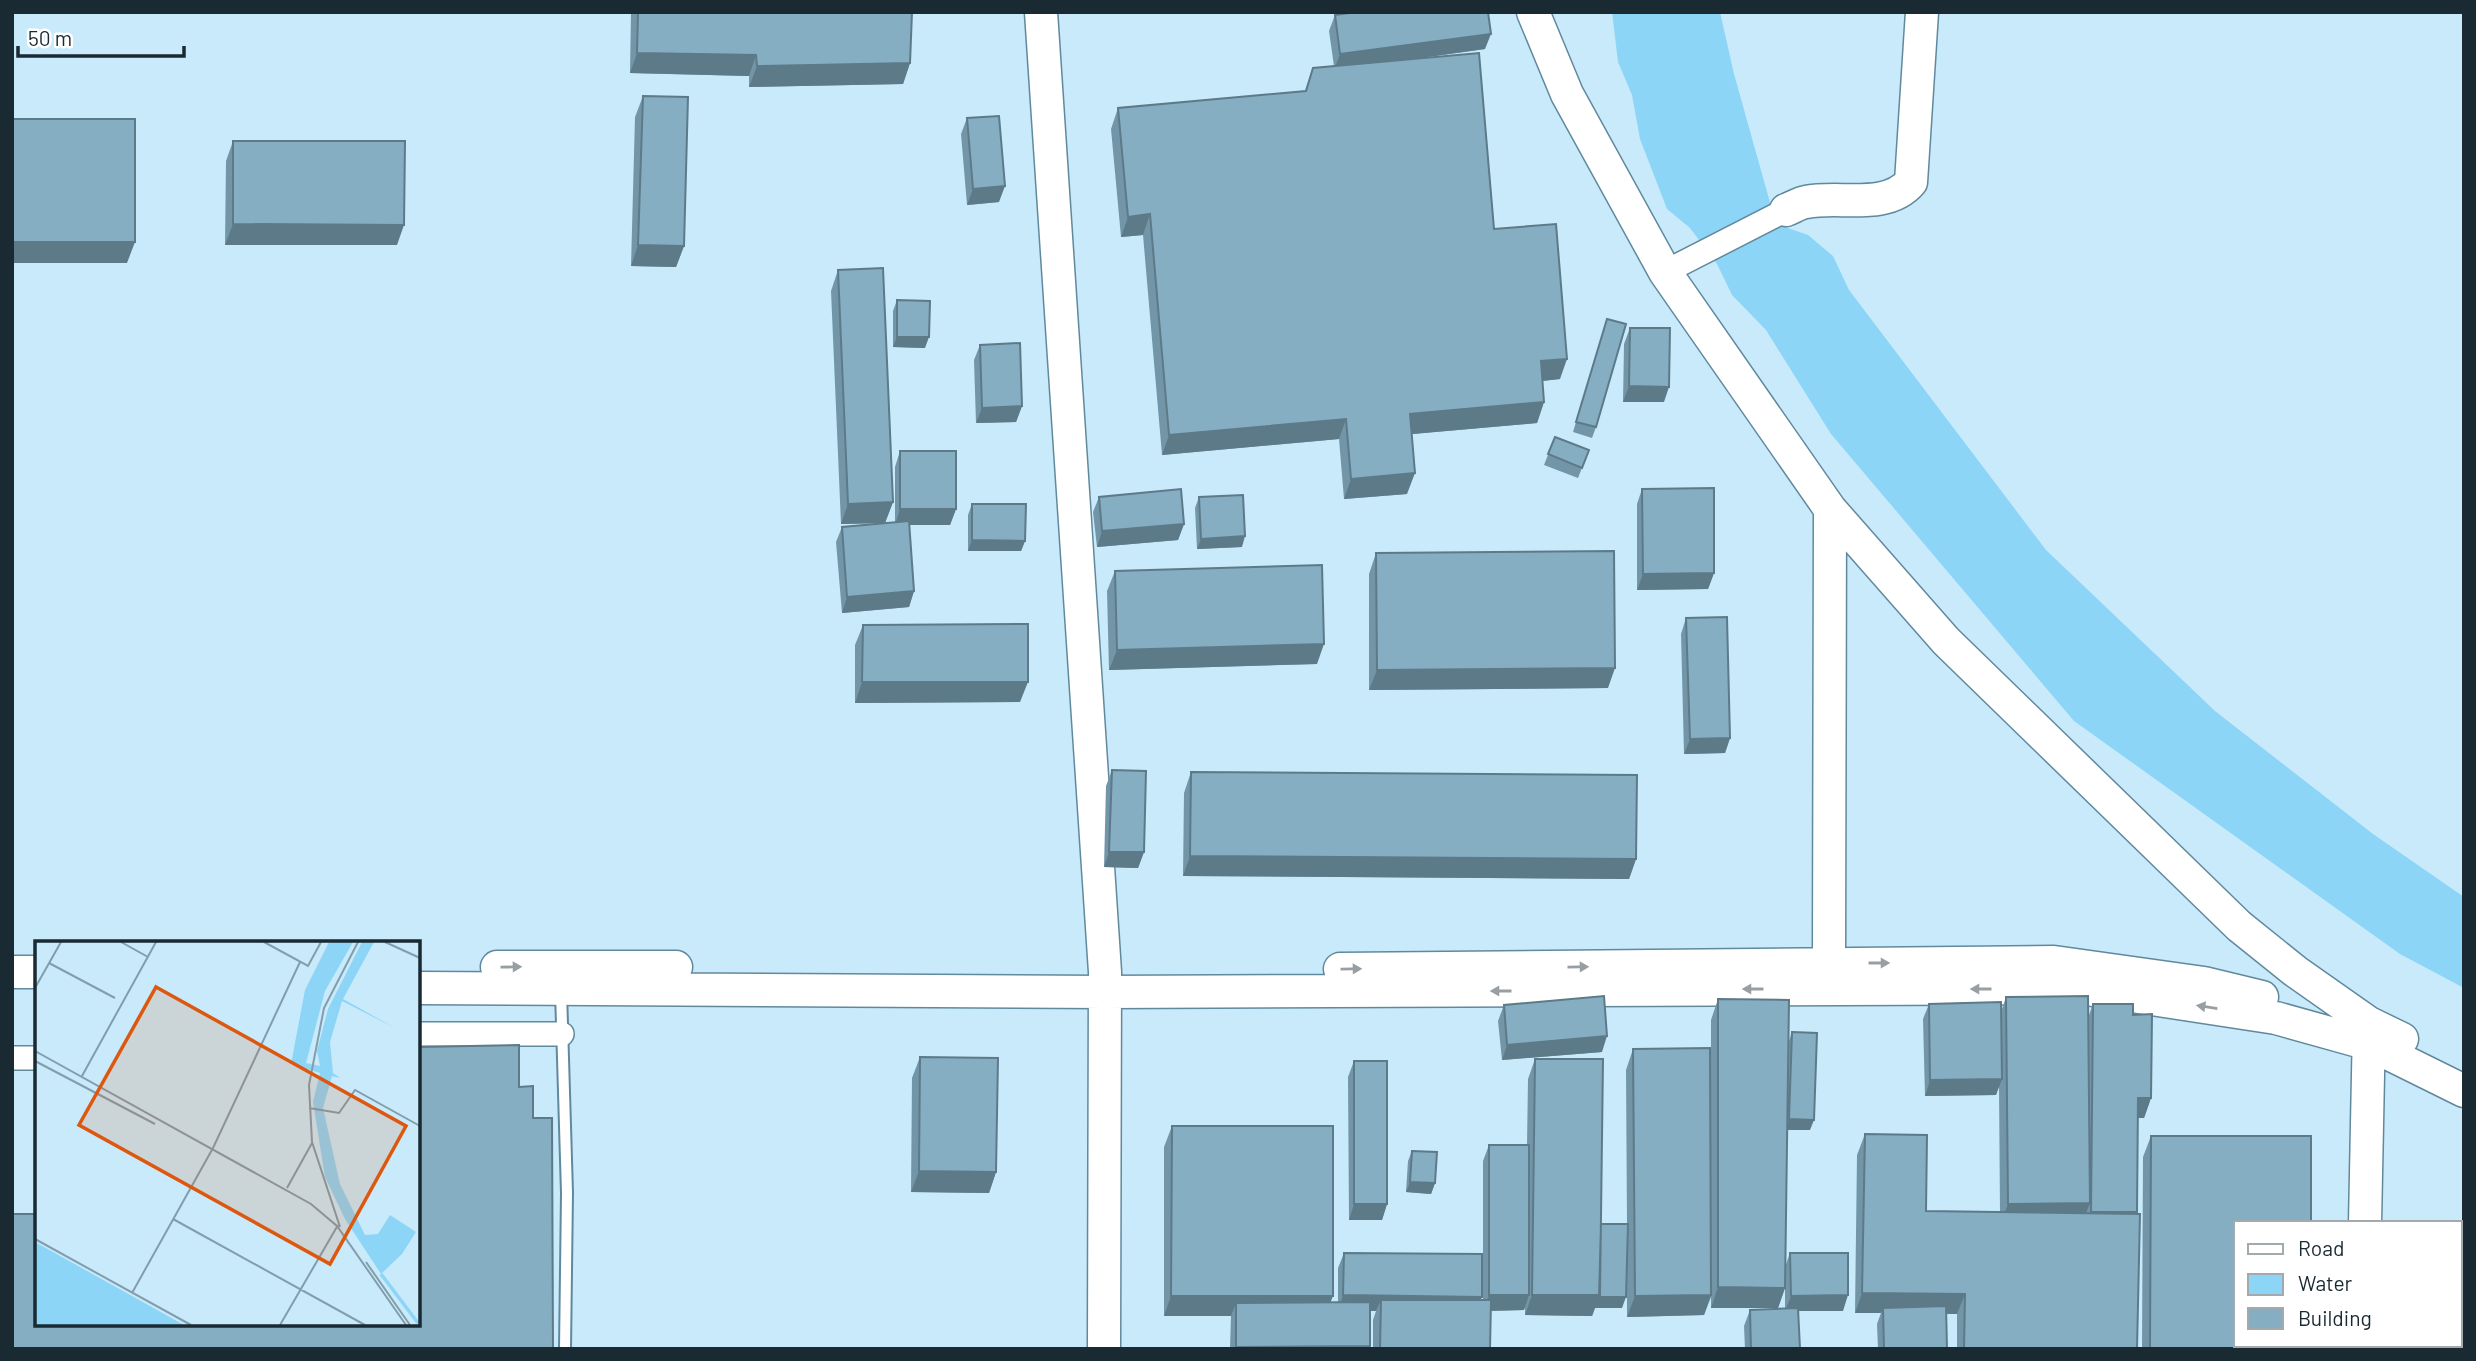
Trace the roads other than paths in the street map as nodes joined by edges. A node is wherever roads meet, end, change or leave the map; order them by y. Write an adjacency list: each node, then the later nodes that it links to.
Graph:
1 (1041, 12): 12 (street)
2 (1533, 12): 5 (street)
3 (1922, 12): 4 (street)
4 (1786, 211): 5 (street)
5 (1665, 272): 6 (street)
6 (1830, 509): 7 (street); 16 (street)
7 (1829, 964): 12 (street, one-way to 7); 16 (street, one-way to 16)
8 (420, 968): 11 (street, one-way to 11)
9 (12, 972): 10 (street)
10 (35, 972)
11 (561, 977): 12 (street); 15 (street); 18 (lane)
12 (1105, 982): 16 (street, one-way to 12); 25 (street)
13 (12, 986): 14 (street)
14 (35, 986)
15 (420, 988)
16 (2369, 1033): 21 (street); 22 (street); 23 (street)
17 (420, 1034): 18 (street)
18 (562, 1034): 24 (lane)
19 (12, 1058): 20 (street)
20 (35, 1058)
21 (2464, 1068)
22 (2464, 1091)
23 (2365, 1221)
24 (565, 1349)
25 (1104, 1349)

